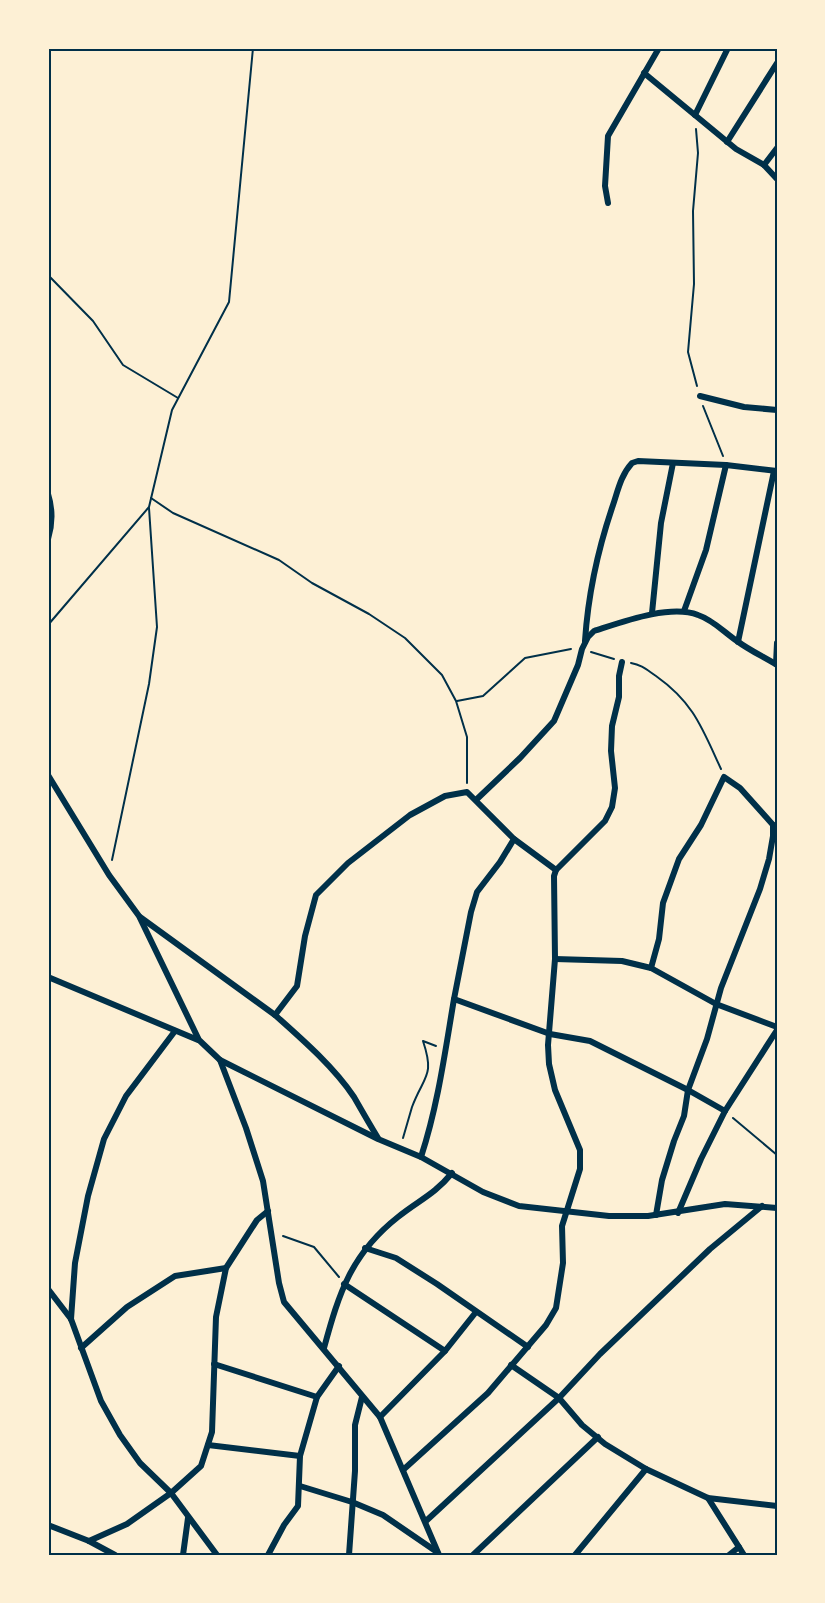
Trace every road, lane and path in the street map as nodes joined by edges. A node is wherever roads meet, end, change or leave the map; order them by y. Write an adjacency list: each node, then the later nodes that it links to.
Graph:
1 (253, 48): 14 (path)
2 (659, 48): 5 (street)
3 (728, 48): 6 (street)
4 (777, 63): 7 (street)
5 (644, 73): 6 (street); 11 (street)
6 (695, 115): 7 (street); 13 (path)
7 (727, 142): 9 (street)
8 (777, 148): 9 (street)
9 (764, 165): 10 (street)
10 (777, 179)
11 (608, 202)
12 (48, 275): 14 (path)
13 (699, 396): 15 (street); 17 (path)
14 (178, 398): 20 (path)
15 (777, 410)
16 (673, 463): 17 (street); 24 (street); 28 (street)
17 (726, 465): 18 (street); 23 (street)
18 (775, 471): 26 (street)
19 (48, 494): 22 (street)
20 (151, 498): 21 (path); 31 (path)
21 (149, 507): 25 (path); 39 (path)
22 (48, 539)
23 (684, 611): 24 (street); 26 (street)
24 (652, 613): 28 (street)
25 (48, 625)
26 (738, 642): 30 (street)
27 (777, 644): 30 (street)
28 (583, 646): 29 (path); 31 (path); 35 (street)
29 (622, 662): 33 (path); 38 (street)
30 (776, 664)
31 (456, 701): 34 (path)
32 (48, 775): 39 (street)
33 (724, 777): 36 (street); 42 (street)
34 (467, 792): 35 (street); 46 (street)
35 (477, 799): 37 (street)
36 (775, 826): 45 (street)
37 (514, 838): 38 (street); 44 (street)
38 (556, 870): 41 (street)
39 (109, 875): 40 (street)
40 (139, 916): 46 (street); 50 (street)
41 (555, 959): 42 (street); 49 (street)
42 (651, 968): 45 (street)
43 (48, 977): 48 (street)
44 (454, 999): 49 (street); 51 (street)
45 (716, 1004): 47 (street); 53 (street)
46 (275, 1015): 55 (street)
47 (777, 1029): 54 (street)
48 (175, 1031): 50 (street); 72 (street)
49 (550, 1034): 53 (street); 63 (street)
50 (199, 1040): 52 (street)
51 (445, 1051): 56 (path); 58 (street)
52 (220, 1060): 55 (street); 62 (street)
53 (688, 1090): 54 (street); 65 (street)
54 (725, 1111): 57 (path); 64 (street)
55 (378, 1139): 56 (street)
56 (401, 1147): 58 (street)
57 (777, 1155)
58 (421, 1157): 59 (street)
59 (452, 1173): 63 (street); 67 (street)
60 (762, 1206): 61 (street); 64 (street); 82 (street)
61 (777, 1209)
62 (268, 1211): 66 (street); 68 (street)
63 (568, 1212): 65 (street); 73 (street)
64 (678, 1212): 65 (street)
65 (656, 1215)
66 (271, 1232): 69 (path); 75 (street)
67 (365, 1248): 69 (street); 71 (street)
68 (226, 1268): 74 (street); 77 (street)
69 (344, 1284): 75 (street); 76 (street)
70 (48, 1289): 72 (street)
71 (476, 1312): 73 (street); 76 (street)
72 (71, 1319): 74 (street)
73 (528, 1347): 78 (street)
74 (81, 1348): 90 (street)
75 (324, 1348): 79 (street)
76 (445, 1351): 83 (street)
77 (214, 1364): 81 (street); 85 (street)
78 (511, 1365): 82 (street); 88 (street)
79 (339, 1366): 80 (street); 81 (street)
80 (362, 1396): 83 (street); 92 (street)
81 (316, 1397): 86 (street)
82 (560, 1398): 84 (street); 95 (street)
83 (380, 1417): 88 (street)
84 (598, 1437): 87 (street); 105 (street)
85 (208, 1445): 86 (street); 90 (street)
86 (300, 1456): 89 (street)
87 (646, 1469): 91 (street); 106 (street)
88 (403, 1470): 95 (street)
89 (300, 1486): 92 (street); 103 (street)
90 (171, 1493): 94 (street); 97 (street)
91 (708, 1498): 93 (street); 98 (street)
92 (352, 1502): 99 (street); 104 (street)
93 (777, 1506)
94 (188, 1518): 101 (street); 102 (street)
95 (426, 1521): 99 (street)
96 (48, 1525): 97 (street)
97 (89, 1540): 100 (street)
98 (739, 1547): 107 (street); 108 (street)
99 (438, 1554)
100 (115, 1555)
101 (183, 1555)
102 (217, 1555)
103 (268, 1555)
104 (349, 1555)
105 (473, 1555)
106 (575, 1555)
107 (729, 1555)
108 (744, 1555)

